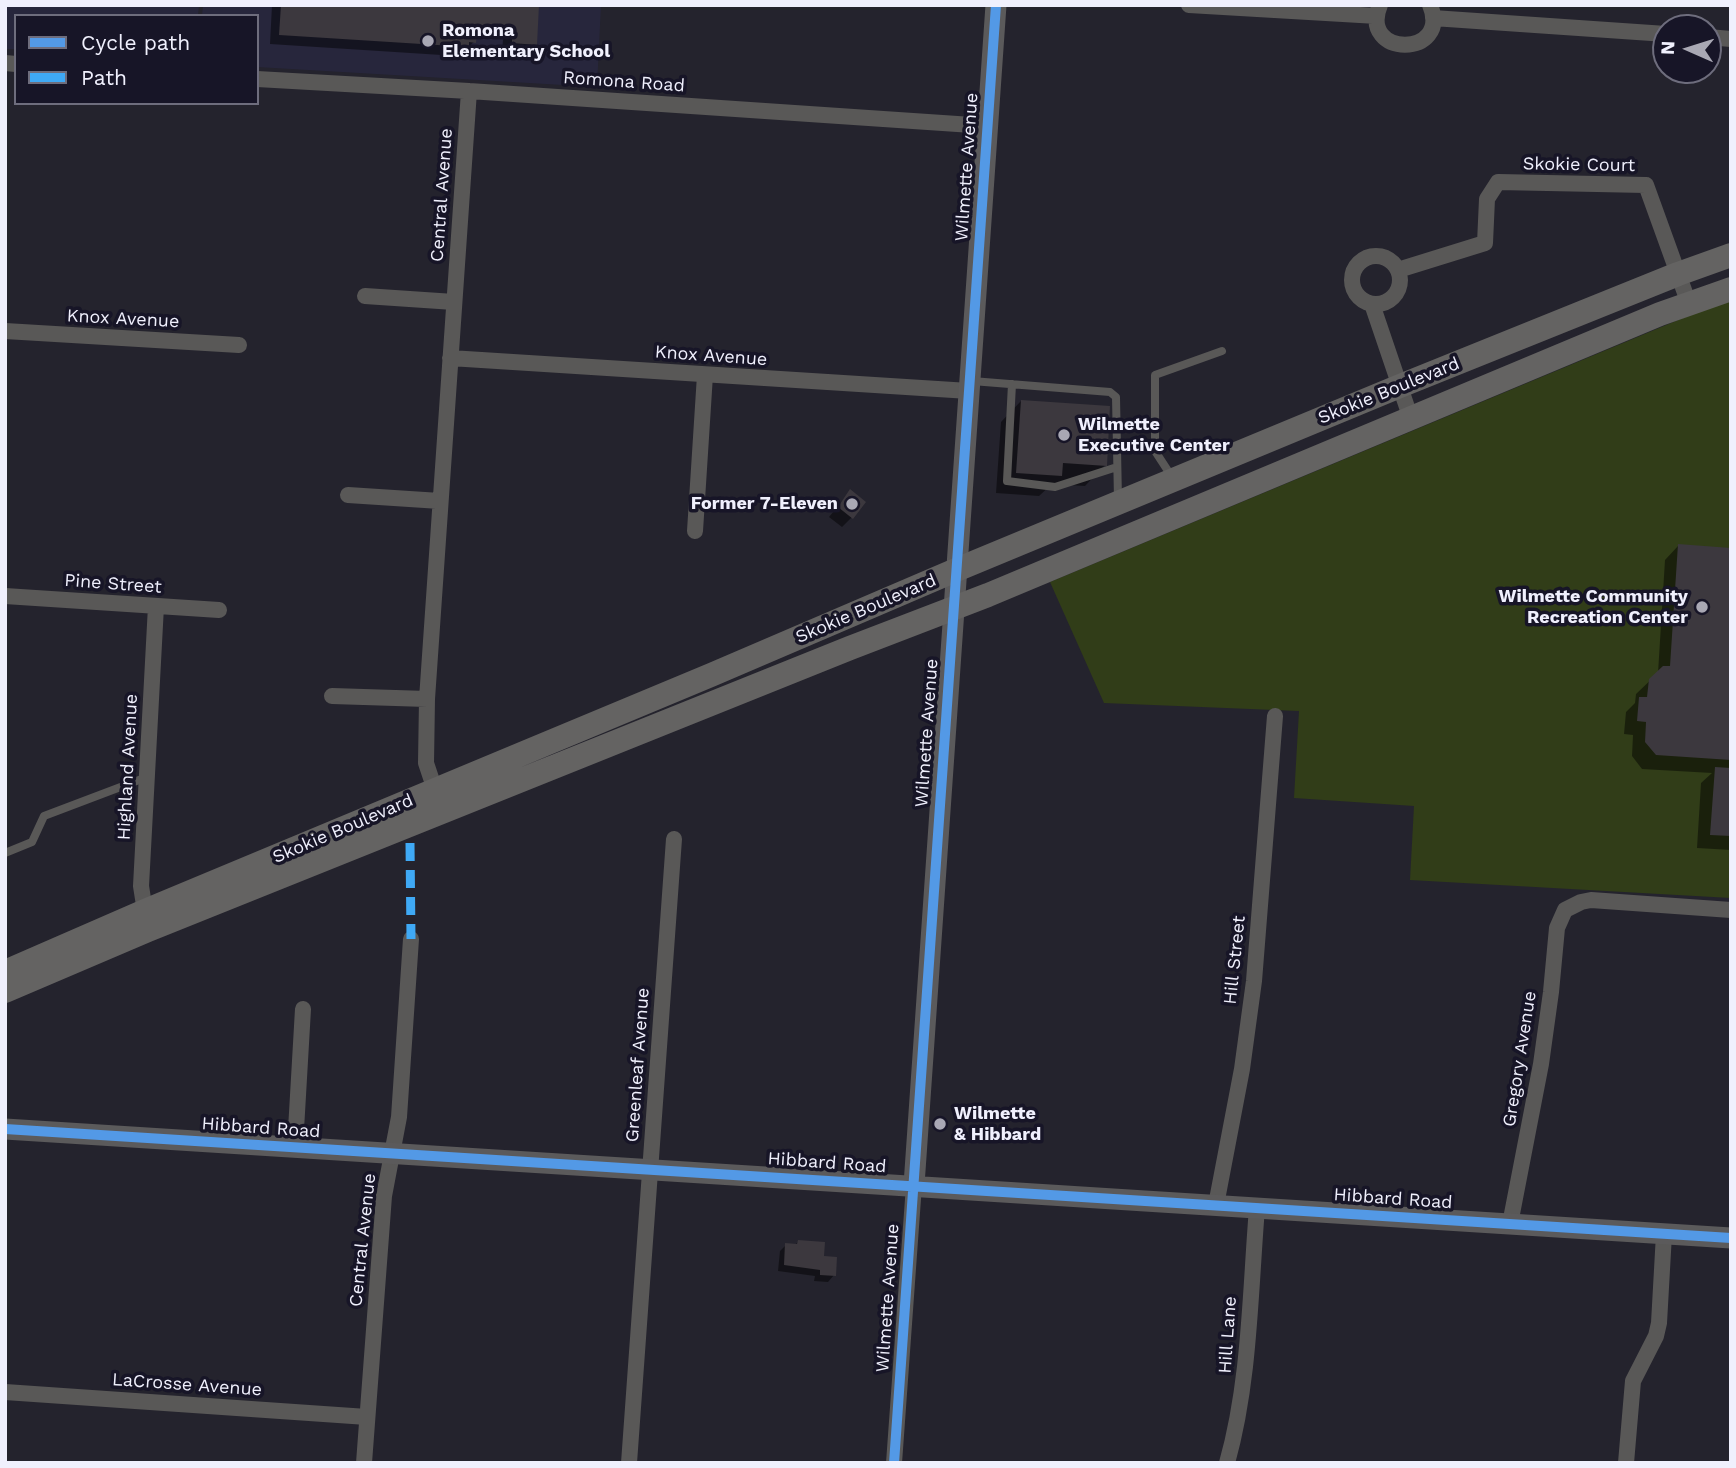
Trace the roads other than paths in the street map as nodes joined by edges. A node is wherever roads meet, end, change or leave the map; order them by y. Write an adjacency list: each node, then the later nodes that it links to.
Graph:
1 (996, 5): 8 (street, Wilmette Avenue)
2 (1189, 5): 3 (street)
3 (1378, 11): 4 (street)
4 (1432, 12): 5 (street)
5 (1652, 33)
6 (259, 79): 7 (street, Romona Road)
7 (469, 91): 8 (street, Romona Road); 14 (street, Central Avenue)
8 (987, 126): 23 (street, Wilmette Avenue)
9 (1731, 255): 11 (main road, Skokie Boulevard)
10 (1398, 270): 11 (street, Skokie Court); 15 (street); 15 (street)
11 (1678, 274): 16 (street, Skokie Court); 24 (main road, Skokie Boulevard)
12 (1731, 289): 16 (main road, Skokie Boulevard)
13 (365, 296): 14 (street)
14 (454, 302): 20 (street, Central Avenue)
15 (1372, 304): 24 (street)
16 (1689, 304): 25 (main road, Skokie Boulevard)
17 (5, 331): 18 (street, Knox Avenue)
18 (239, 345)
19 (1222, 351): 27 (lane)
20 (450, 358): 21 (street, Knox Avenue); 29 (street, Central Avenue)
21 (705, 374): 23 (street, Knox Avenue); 31 (street)
22 (1012, 384): 23 (lane); 26 (lane); 26 (lane)
23 (969, 386): 32 (street, Wilmette Avenue)
24 (1400, 386): 25 (street); 27 (main road, Skokie Boulevard)
25 (1411, 419): 35 (main road, Skokie Boulevard)
26 (1117, 467): 30 (lane)
27 (1174, 480): 30 (main road, Skokie Boulevard)
28 (348, 495): 29 (street)
29 (440, 501): 38 (street, Central Avenue)
30 (1118, 503): 32 (main road, Skokie Boulevard)
31 (695, 531)
32 (956, 570): 35 (street, Wilmette Avenue); 41 (main road, Skokie Boulevard)
33 (5, 596): 34 (street, Pine Street)
34 (156, 606): 36 (street, Pine Street); 40 (street, Highland Avenue)
35 (954, 608): 41 (main road, Skokie Boulevard); 54 (street, Wilmette Avenue)
36 (219, 610)
37 (332, 696): 38 (street)
38 (427, 699): 41 (street, Central Avenue)
39 (1275, 716): 55 (street, Hill Street)
40 (147, 777): 43 (lane); 45 (street, Highland Avenue)
41 (439, 801): 45 (main road, Skokie Boulevard)
42 (674, 839): 53 (street, Greenleaf Avenue)
43 (5, 853)
44 (1731, 910): 57 (street, Gregory Avenue)
45 (146, 920): 47 (main road, Skokie Boulevard); 48 (main road, Skokie Boulevard)
46 (411, 939): 52 (street, Central Avenue)
47 (5, 972)
48 (5, 991)
49 (303, 1009): 51 (street)
50 (5, 1129): 51 (street, Hibbard Road)
51 (295, 1147): 52 (street, Hibbard Road)
52 (391, 1153): 53 (street, Hibbard Road); 61 (street, Central Avenue)
53 (650, 1169): 54 (street, Hibbard Road); 63 (street, Greenleaf Avenue)
54 (914, 1185): 55 (street, Hibbard Road); 64 (street, Wilmette Avenue)
55 (1216, 1205): 56 (street, Hibbard Road)
56 (1257, 1208): 57 (street, Hibbard Road); 65 (street, Hill Lane)
57 (1510, 1224): 58 (street, Hibbard Road)
58 (1664, 1234): 59 (street, Hibbard Road); 66 (street)
59 (1731, 1238)
60 (5, 1392): 61 (street, LaCrosse Avenue)
61 (367, 1416): 62 (street, Central Avenue)
62 (363, 1463)
63 (629, 1463)
64 (894, 1463)
65 (1227, 1463)
66 (1626, 1463)

